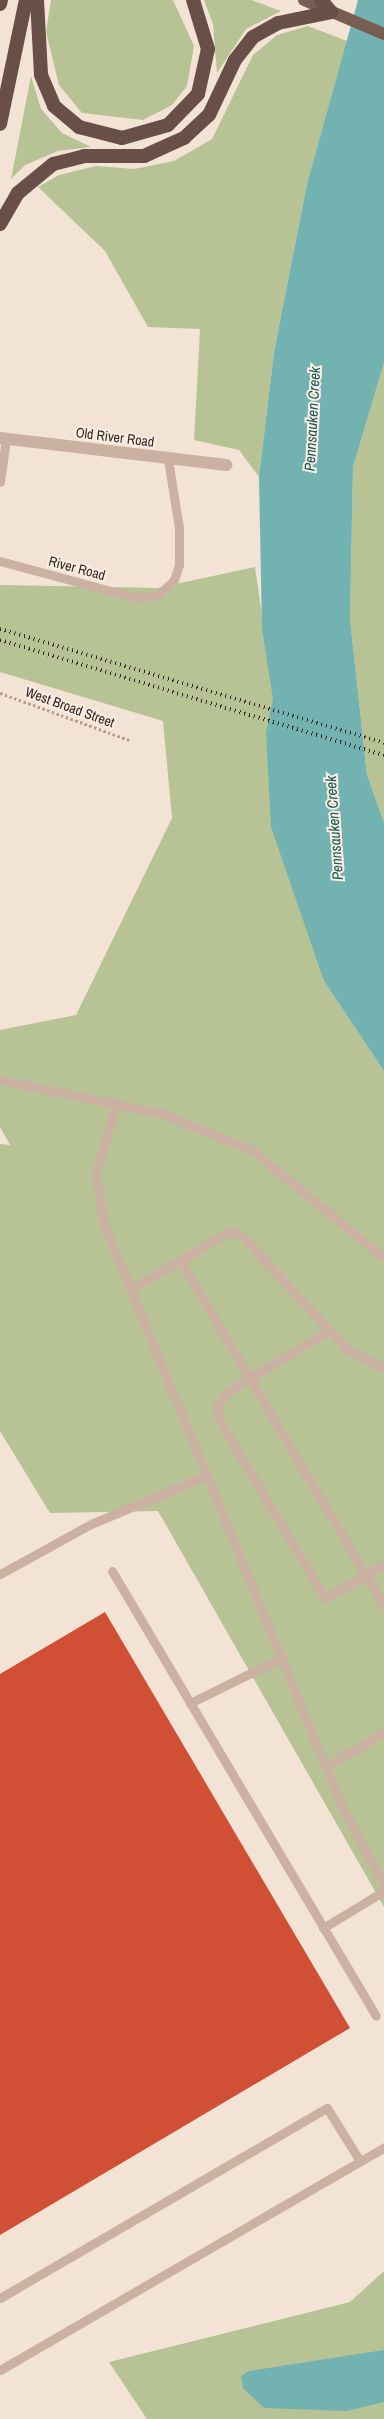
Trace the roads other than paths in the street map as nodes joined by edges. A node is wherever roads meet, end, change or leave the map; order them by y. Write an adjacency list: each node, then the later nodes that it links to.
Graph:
1 (1, 0): 7 (highway)
2 (26, 0): 10 (highway)
3 (37, 0): 4 (highway)
4 (193, 0)
5 (304, 0): 8 (main road)
6 (320, 0): 8 (highway)
7 (0, 4)
8 (331, 12): 9 (main road); 11 (highway)
9 (384, 34)
10 (0, 124)
11 (0, 224)
12 (3, 439): 13 (street, Old River Road); 15 (lane)
13 (168, 459): 14 (street, Old River Road); 16 (lane, River Road)
14 (226, 465)
15 (0, 482)
16 (0, 561)
17 (0, 1080): 18 (lane)
18 (116, 1104): 19 (lane); 21 (lane)
19 (384, 1258)
20 (180, 1260): 21 (lane); 22 (lane); 24 (lane)
21 (131, 1289): 25 (lane)
22 (328, 1331): 23 (lane); 24 (lane)
23 (384, 1368)
24 (250, 1378): 29 (lane); 29 (lane)
25 (208, 1475): 28 (lane); 31 (lane)
26 (384, 1564): 29 (lane)
27 (112, 1571): 32 (lane)
28 (0, 1574)
29 (366, 1575): 30 (lane)
30 (384, 1607)
31 (283, 1657): 32 (lane); 34 (lane)
32 (190, 1703): 37 (lane)
33 (384, 1732): 34 (lane)
34 (326, 1767): 35 (lane)
35 (384, 1886)
36 (384, 1892): 37 (lane)
37 (323, 1928): 38 (lane)
38 (376, 2016)
39 (384, 2146): 40 (lane)
40 (360, 2161): 41 (lane); 42 (lane)
41 (0, 2298)
42 (0, 2370)

